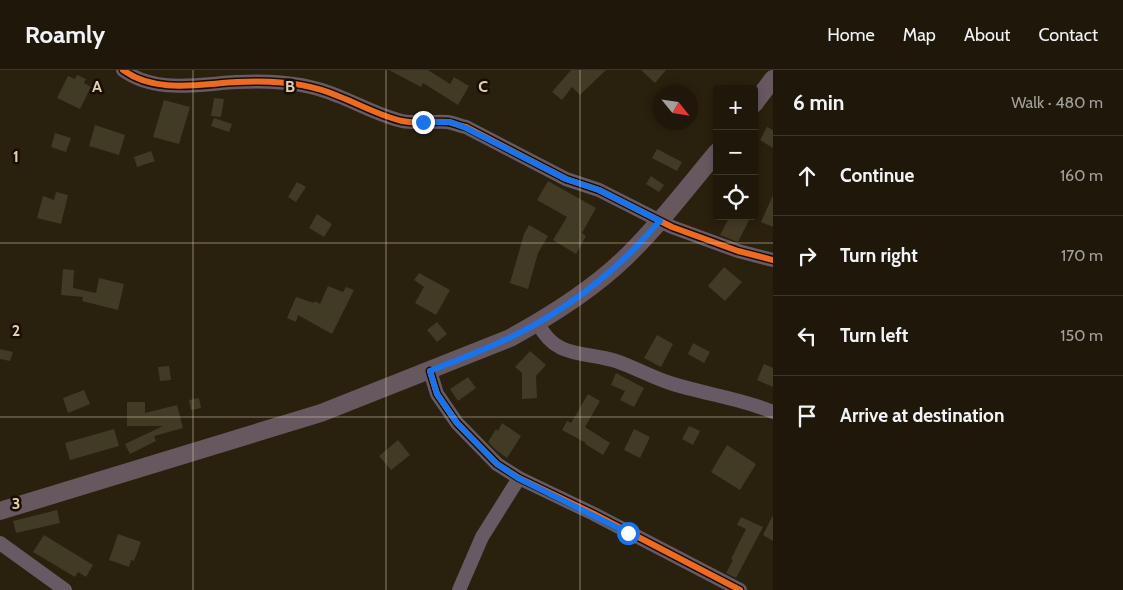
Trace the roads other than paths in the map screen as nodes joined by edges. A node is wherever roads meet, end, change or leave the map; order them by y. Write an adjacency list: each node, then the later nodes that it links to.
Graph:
1 (123, 70): 5 (street)
2 (773, 79): 3 (main road)
3 (758, 99)
4 (713, 157): 5 (main road)
5 (660, 221): 6 (street); 7 (main road)
6 (773, 260)
7 (538, 323): 8 (main road); 9 (street)
8 (430, 371): 10 (street); 11 (main road)
9 (773, 412)
10 (518, 478): 13 (street); 15 (street)
11 (0, 511)
12 (0, 543): 14 (street)
13 (716, 585): 16 (street)
14 (65, 590)
15 (459, 590)
16 (740, 590)

